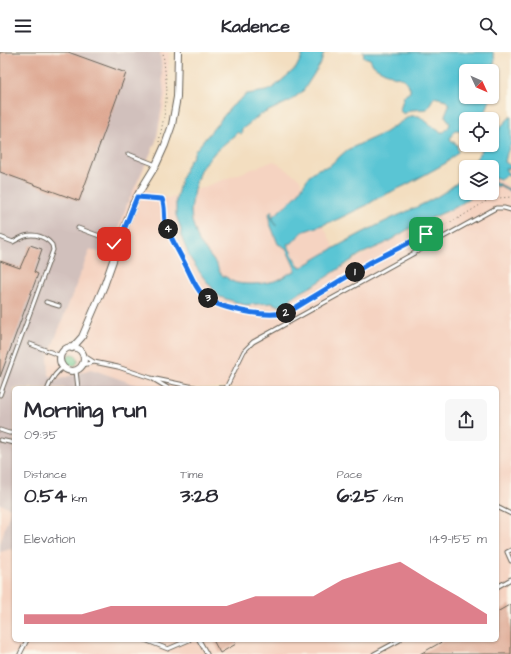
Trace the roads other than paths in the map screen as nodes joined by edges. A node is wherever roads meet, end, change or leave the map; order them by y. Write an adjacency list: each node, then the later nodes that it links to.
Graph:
1 (178, 52): 3 (street)
2 (128, 154): 3 (lane)
3 (156, 165): 7 (street)
4 (511, 210): 24 (lane)
5 (78, 228): 7 (lane)
6 (0, 237): 25 (lane)
7 (118, 245): 10 (street)
8 (46, 302): 9 (lane)
9 (59, 306)
10 (82, 337): 12 (street); 13 (street)
11 (30, 344): 14 (lane)
12 (72, 348): 13 (street); 14 (street)
13 (82, 354): 15 (lane); 16 (street)
14 (61, 356): 17 (street)
15 (94, 362): 16 (lane); 19 (lane)
16 (83, 365): 18 (street)
17 (64, 367): 18 (street); 20 (lane)
18 (76, 371): 21 (lane)
19 (151, 378): 22 (lane); 23 (lane)
20 (49, 386)
21 (80, 386)
22 (165, 386)
23 (189, 386)
24 (226, 386)
25 (0, 395)
26 (0, 430): 27 (lane)
27 (12, 433)
28 (0, 440): 29 (lane)
29 (12, 442)
30 (499, 508): 31 (lane)
31 (511, 514)
32 (511, 550): 33 (lane)
33 (511, 561)
34 (511, 579): 35 (lane)
35 (499, 586)
36 (26, 642): 41 (lane)
37 (150, 642): 38 (lane)
38 (184, 642)
39 (200, 642): 42 (lane)
40 (396, 642): 43 (lane)
41 (20, 654)
42 (207, 654)
43 (374, 654)

